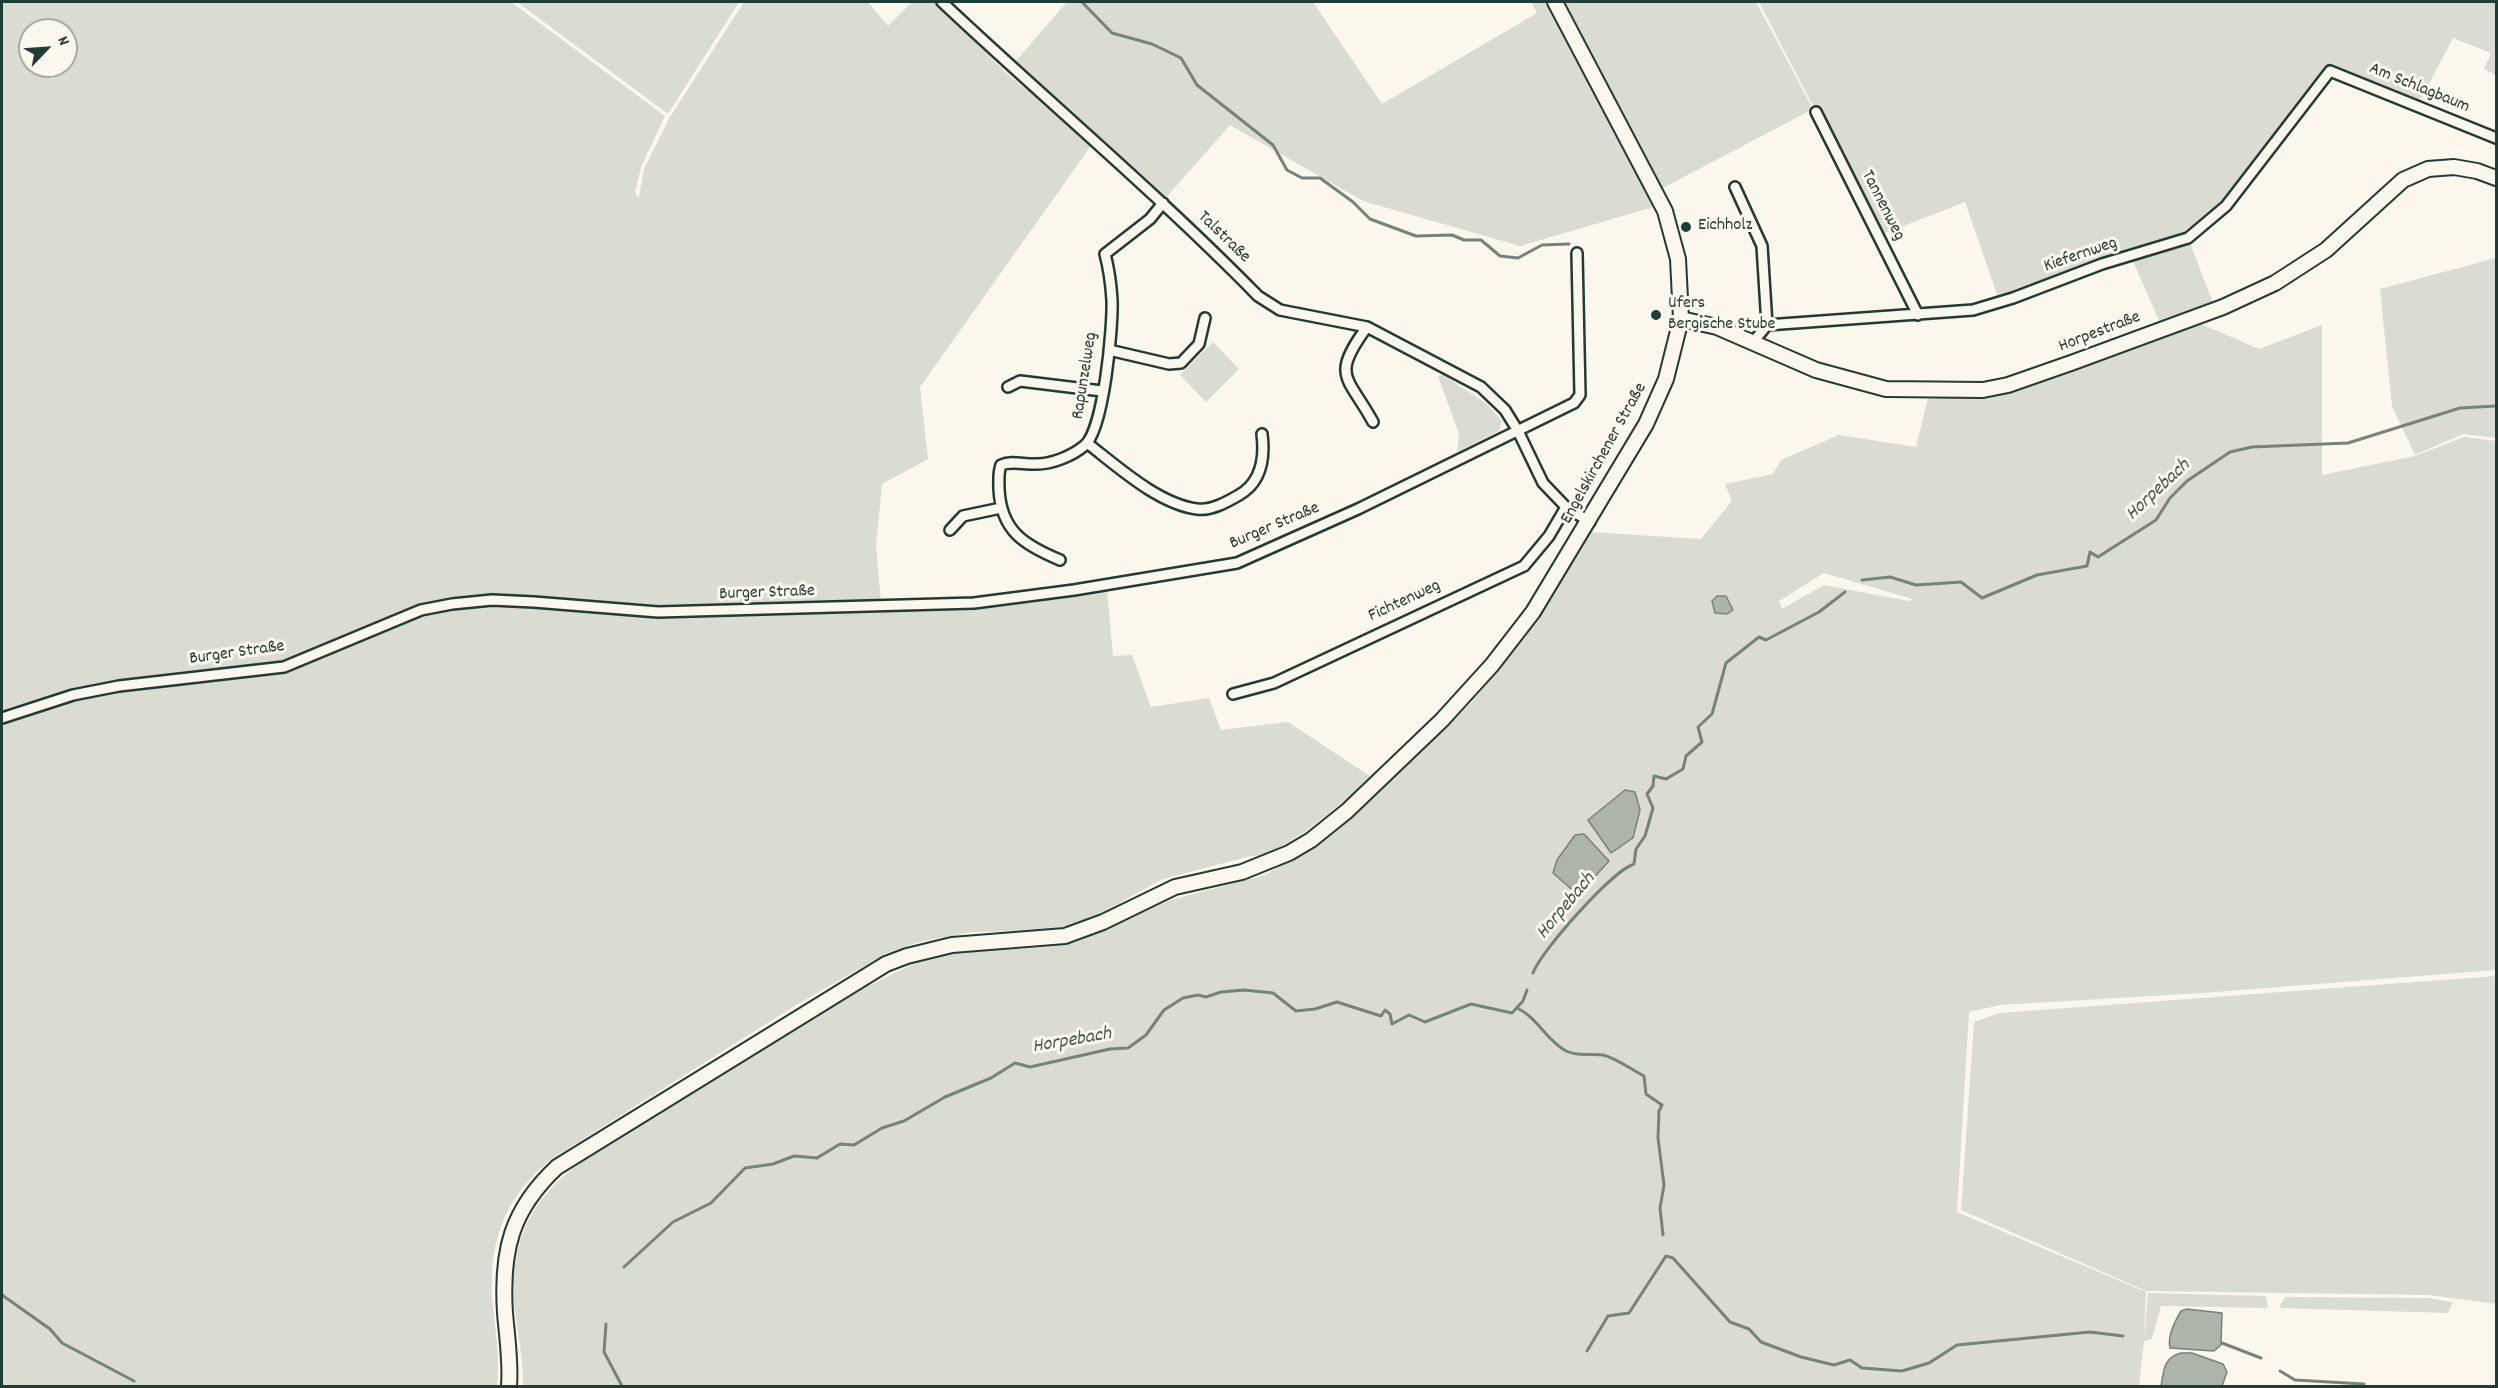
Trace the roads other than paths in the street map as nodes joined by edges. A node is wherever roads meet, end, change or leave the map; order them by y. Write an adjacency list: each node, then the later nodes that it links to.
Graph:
1 (942, 2): 8 (street, Talstraße)
2 (1555, 2): 12 (street, Engelskirchener Straße)
3 (2330, 71): 5 (street, Am Schlagbaum); 10 (street, Kiefernweg)
4 (1816, 112): 10 (street, Tannenweg)
5 (2496, 138)
6 (2496, 178): 15 (street, Horpestraße)
7 (1735, 187): 13 (street)
8 (1163, 203): 14 (street, Talstraße); 16 (street, Rapunzelweg)
9 (1576, 253): 20 (street)
10 (1918, 315): 13 (street, Kiefernweg)
11 (1205, 318): 16 (street)
12 (1681, 320): 15 (street, Horpestraße); 25 (street, Engelskirchener Straße)
13 (1767, 325): 15 (street)
14 (1367, 327): 19 (street); 20 (street, Talstraße)
15 (1754, 341)
16 (1109, 350): 18 (street, Rapunzelweg)
17 (1008, 387): 18 (street)
18 (1102, 391): 22 (street, Rapunzelweg)
19 (1373, 422)
20 (1518, 431): 23 (street, Talstraße); 29 (street, Burger Straße)
21 (1262, 434): 22 (street)
22 (1087, 443): 24 (street, Rapunzelweg)
23 (1566, 507): 25 (street, Talstraße); 28 (street, Fichtenweg)
24 (1000, 508): 26 (street); 27 (street)
25 (1590, 522): 30 (street, Engelskirchener Straße)
26 (950, 530)
27 (1060, 560)
28 (1233, 694)
29 (2, 718)
30 (509, 1386)

